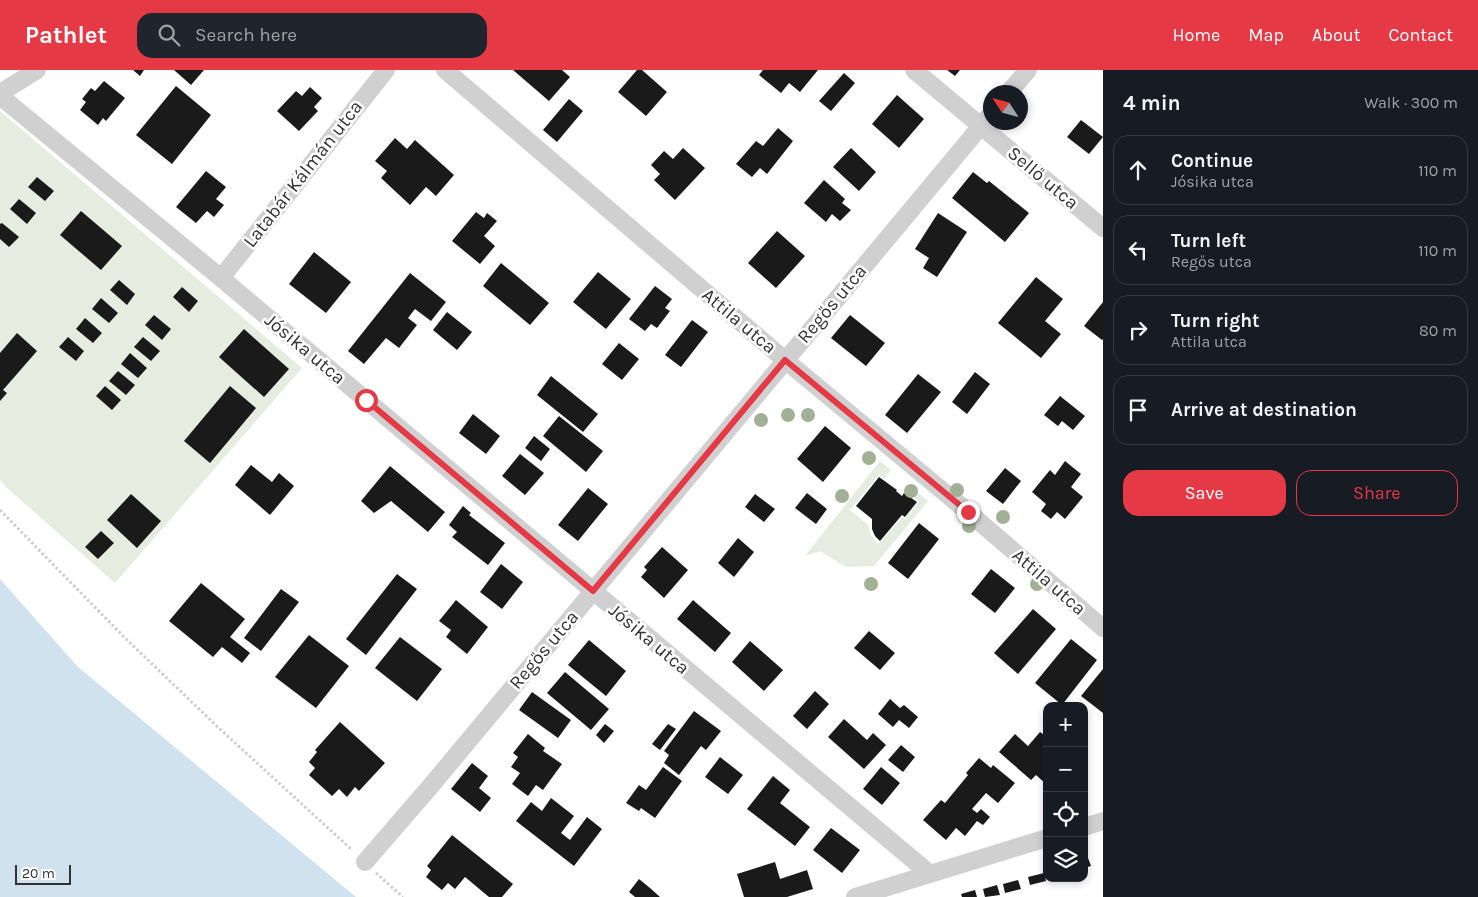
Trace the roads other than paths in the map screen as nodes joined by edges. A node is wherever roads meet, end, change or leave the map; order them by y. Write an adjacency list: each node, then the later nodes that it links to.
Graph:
1 (37, 70): 7 (street)
2 (386, 70): 12 (street, Latabár Kálmán utca)
3 (445, 70): 13 (street, Attila utca)
4 (914, 70): 8 (street, Sellő utca)
5 (1028, 70): 6 (street)
6 (1015, 85)
7 (0, 94): 12 (street, Jósika utca)
8 (983, 118)
9 (983, 124): 13 (street, Regős utca)
10 (997, 130): 11 (street, Sellő utca)
11 (1103, 228)
12 (221, 278): 14 (street, Jósika utca)
13 (785, 360): 14 (street, Regős utca); 15 (street, Attila utca)
14 (593, 591): 19 (street, Regős utca); 20 (street, Jósika utca)
15 (1103, 628)
16 (1103, 821): 17 (street)
17 (1088, 826)
18 (1043, 839): 20 (street)
19 (365, 862)
20 (930, 874): 21 (street)
21 (855, 897)

